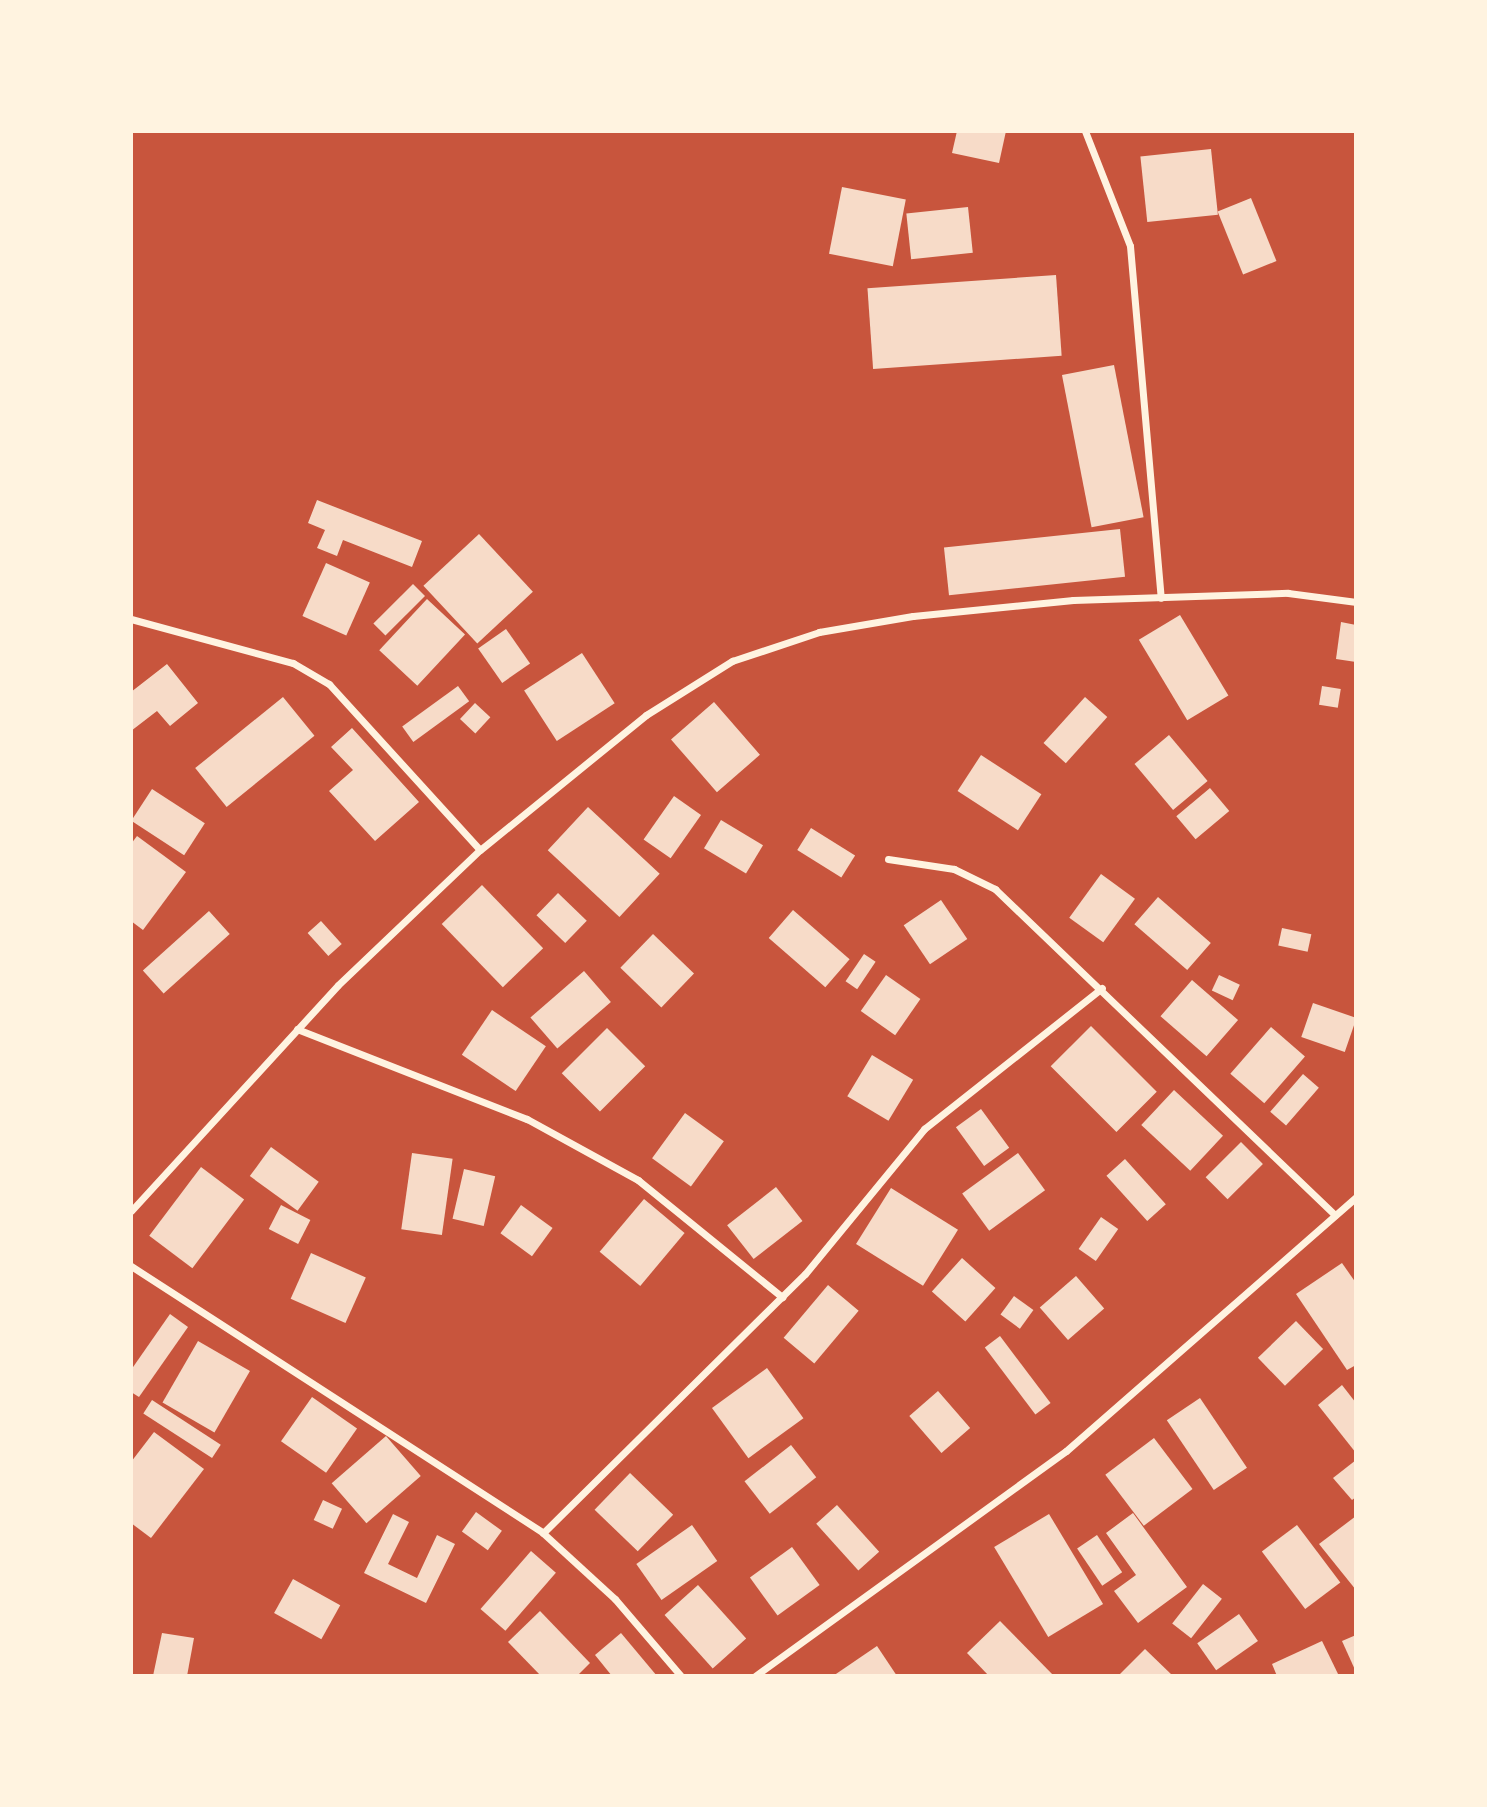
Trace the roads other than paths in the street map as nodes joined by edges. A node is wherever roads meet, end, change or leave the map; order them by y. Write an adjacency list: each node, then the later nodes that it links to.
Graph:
1 (1085, 131): 2 (street)
2 (1161, 598): 3 (street); 5 (street)
3 (1356, 602)
4 (131, 619): 5 (street)
5 (480, 850): 8 (street)
6 (887, 859): 7 (street)
7 (1102, 988): 11 (street); 13 (street)
8 (297, 1029): 10 (street); 13 (street)
9 (1356, 1197): 11 (street)
10 (131, 1211)
11 (1335, 1215): 15 (street)
12 (131, 1266): 14 (street)
13 (782, 1297): 14 (street)
14 (543, 1533): 16 (street)
15 (768, 1667): 17 (street); 18 (street)
16 (681, 1676)
17 (755, 1676)
18 (775, 1676)

